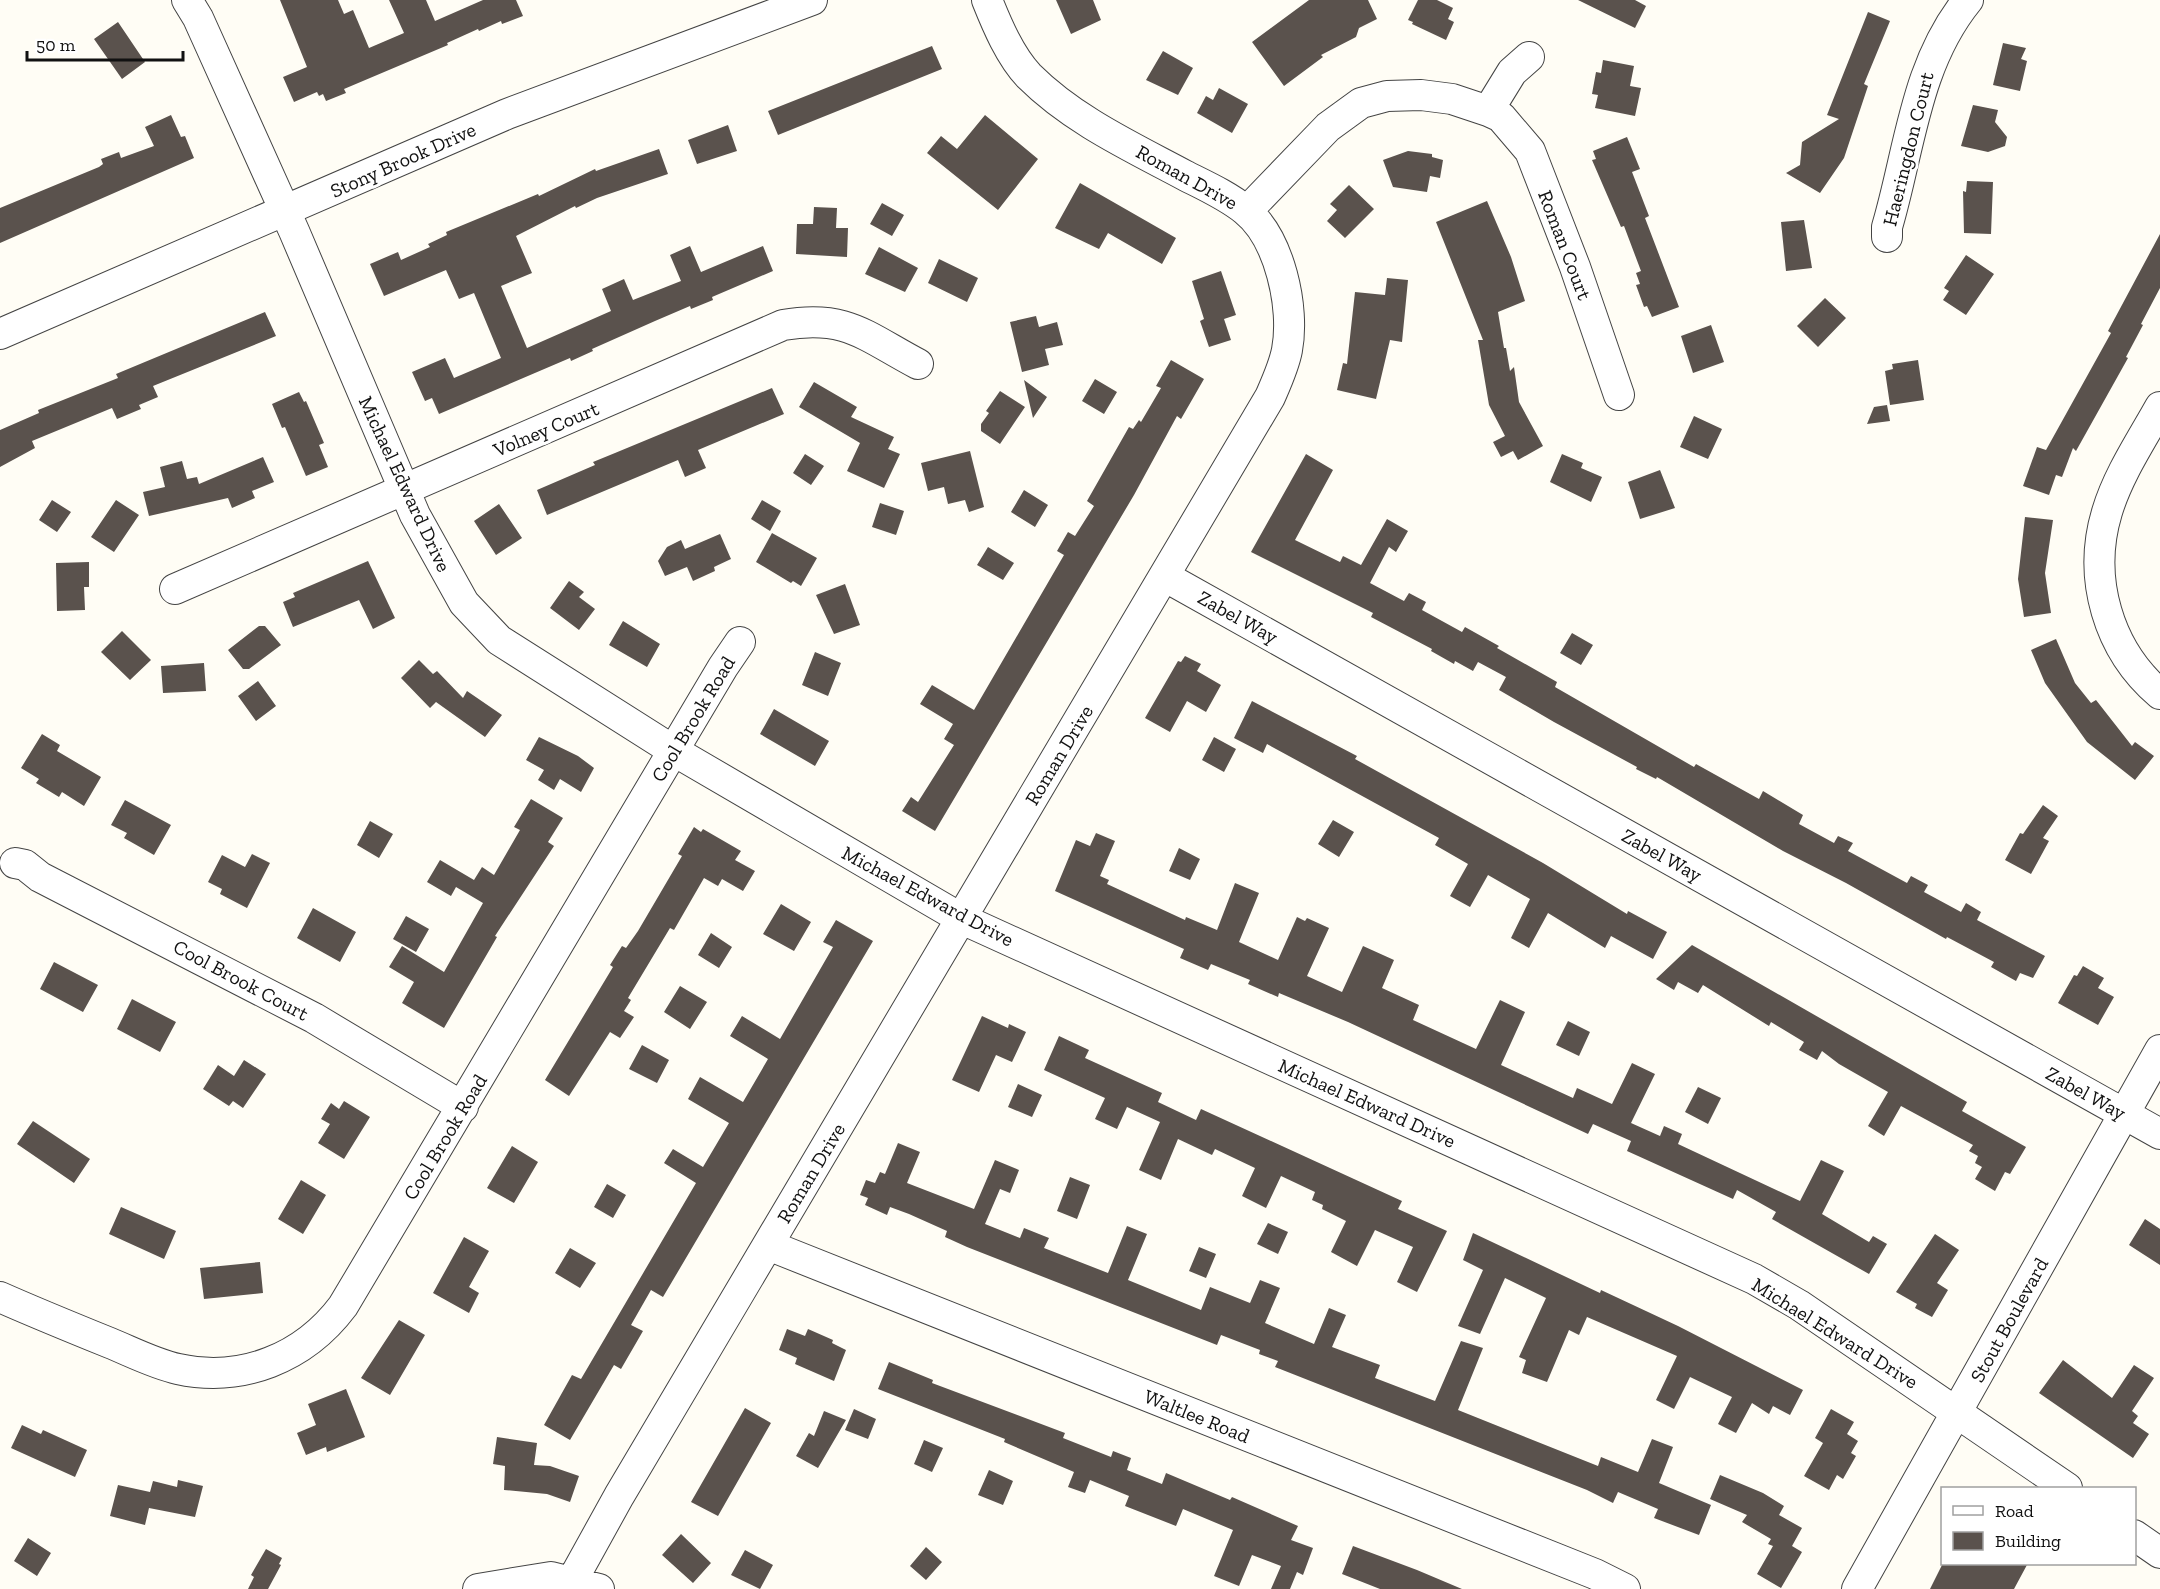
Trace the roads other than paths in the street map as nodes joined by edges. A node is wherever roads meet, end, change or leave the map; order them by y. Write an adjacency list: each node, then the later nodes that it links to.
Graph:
1 (187, 0): 8 (street, Michael Edward Drive)
2 (813, 0): 8 (street, Stony Brook Drive)
3 (987, 0): 7 (street, Roman Drive)
4 (1968, 0): 9 (street, Haeringdon Court)
5 (1530, 57): 6 (street)
6 (1488, 111): 7 (street, Roman Court); 12 (street, Roman Court)
7 (1247, 211): 15 (street, Roman Drive)
8 (284, 212): 10 (street, Stony Brook Drive); 14 (street, Michael Edward Drive)
9 (1887, 237)
10 (0, 334)
11 (918, 364): 14 (street, Volney Court)
12 (1619, 395)
13 (2160, 407): 18 (street)
14 (405, 490): 16 (street, Volney Court); 19 (street, Michael Edward Drive)
15 (1164, 576): 21 (street, Roman Drive); 24 (street, Zabel Way)
16 (175, 590)
17 (740, 642): 19 (street, Cool Brook Road)
18 (2160, 694)
19 (674, 751): 21 (street, Michael Edward Drive); 23 (street, Cool Brook Road)
20 (15, 863): 23 (street, Cool Brook Court)
21 (962, 919): 26 (street, Roman Drive); 28 (street, Michael Edward Drive)
22 (2160, 1050): 24 (street, Stout Boulevard)
23 (463, 1107): 27 (street, Cool Brook Road)
24 (2124, 1114): 25 (street, Zabel Way); 28 (street, Stout Boulevard)
25 (2160, 1134)
26 (768, 1245): 32 (street, Roman Drive); 34 (street, Waltlee Road)
27 (0, 1298)
28 (1958, 1412): 29 (street, Michael Edward Drive); 35 (street, Stout Boulevard)
29 (2066, 1487)
30 (2136, 1536): 31 (street)
31 (2160, 1553)
32 (585, 1585): 33 (street)
33 (478, 1589)
34 (1625, 1589)
35 (1857, 1589)

